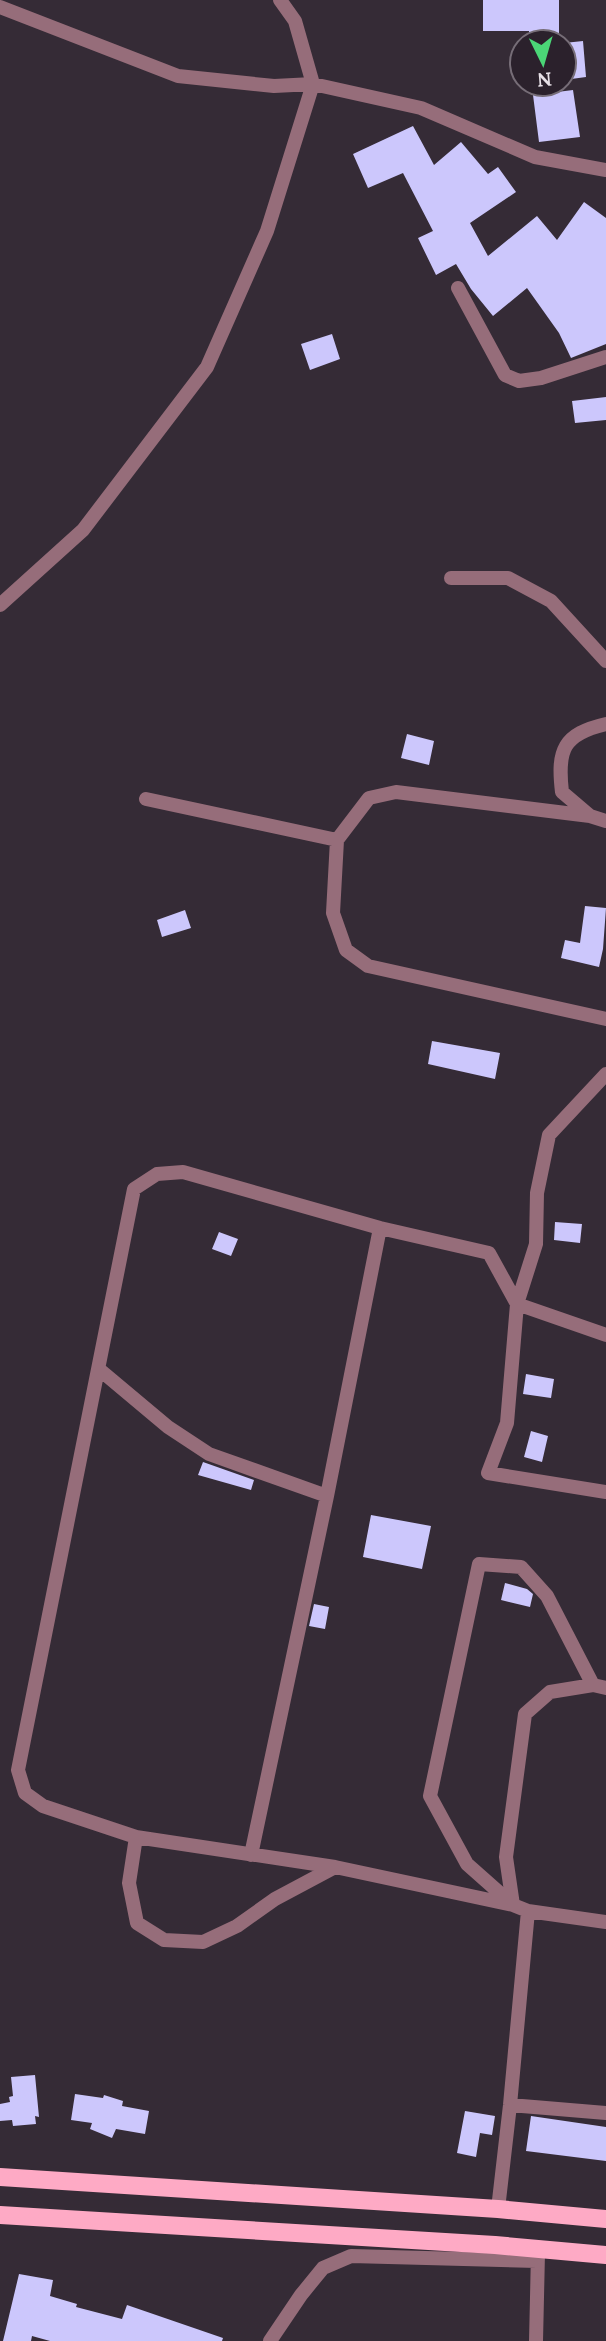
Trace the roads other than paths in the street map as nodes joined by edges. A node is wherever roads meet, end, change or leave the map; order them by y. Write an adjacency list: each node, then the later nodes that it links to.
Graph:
1 (280, 0): 3 (street)
2 (0, 7): 3 (street)
3 (313, 84): 4 (street); 8 (street)
4 (606, 170)
5 (458, 288): 6 (street)
6 (606, 357)
7 (451, 578): 9 (street)
8 (0, 605)
9 (606, 661)
10 (606, 724): 12 (street)
11 (146, 799): 14 (street)
12 (590, 816): 13 (street); 14 (street)
13 (606, 821)
14 (337, 840): 15 (street)
15 (606, 1019)
16 (606, 1074): 18 (street)
17 (380, 1228): 18 (street); 20 (street); 22 (street)
18 (517, 1304): 19 (street); 21 (street)
19 (606, 1335)
20 (100, 1370): 22 (street); 24 (street)
21 (606, 1492)
22 (327, 1496): 25 (street)
23 (599, 1687): 27 (street); 27 (street)
24 (136, 1837): 25 (street); 26 (street)
25 (251, 1855): 26 (street)
26 (335, 1867): 27 (street)
27 (513, 1905): 28 (street)
28 (528, 1910): 29 (street); 30 (street)
29 (606, 1922)
30 (510, 2105): 31 (street); 33 (street)
31 (606, 2113)
32 (0, 2177): 33 (main road)
33 (498, 2209): 35 (main road)
34 (0, 2215): 36 (main road)
35 (606, 2219)
36 (538, 2254): 37 (main road); 38 (street); 39 (street)
37 (606, 2255)
38 (270, 2341)
39 (536, 2341)

